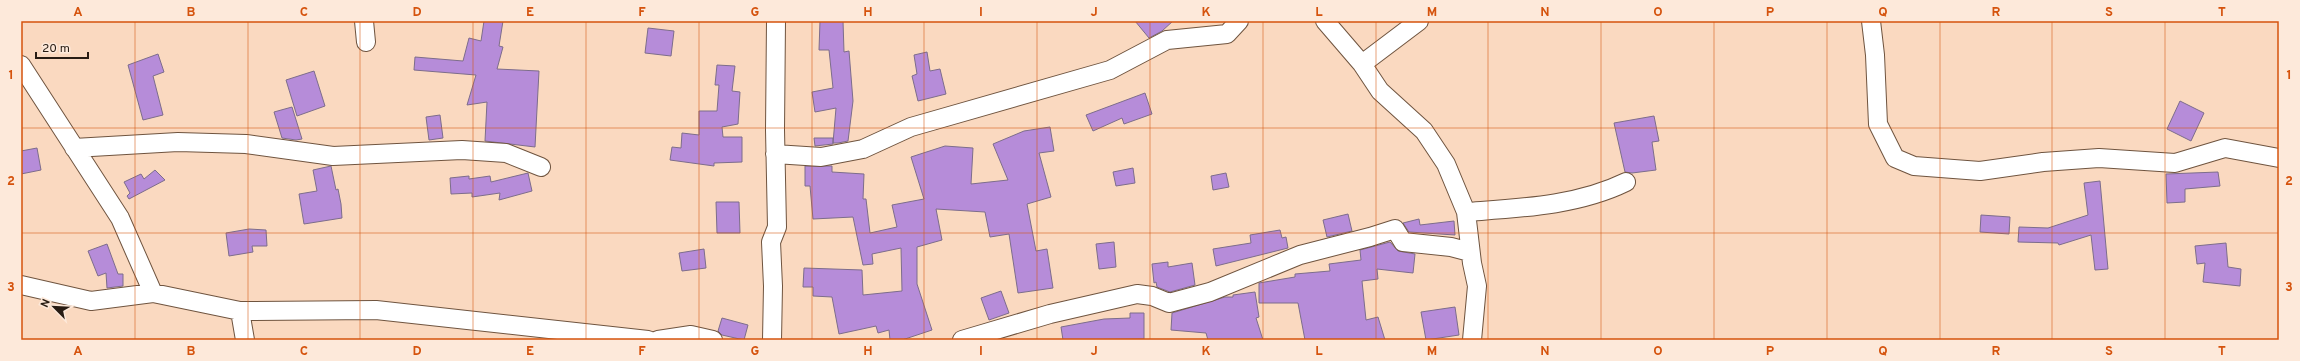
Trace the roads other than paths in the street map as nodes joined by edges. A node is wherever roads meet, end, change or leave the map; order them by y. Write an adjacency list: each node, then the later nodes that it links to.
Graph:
1 (364, 21): 7 (street)
2 (776, 21): 11 (street)
3 (1238, 21): 11 (street)
4 (1325, 21): 8 (street)
5 (1419, 21): 8 (street)
6 (1871, 21): 12 (street)
7 (366, 42)
8 (1362, 64): 15 (street)
9 (21, 65): 10 (street)
10 (74, 148): 13 (street); 18 (street)
11 (775, 154): 24 (street)
12 (2279, 158)
13 (541, 167)
14 (1626, 182): 15 (street)
15 (1466, 212): 16 (street)
16 (1470, 252): 25 (street); 26 (street)
17 (21, 285): 18 (street)
18 (153, 294): 19 (street)
19 (240, 310): 20 (street); 21 (street)
20 (245, 340)
21 (648, 340)
22 (658, 340): 23 (street)
23 (713, 340)
24 (772, 340)
25 (962, 340)
26 (1472, 340)

